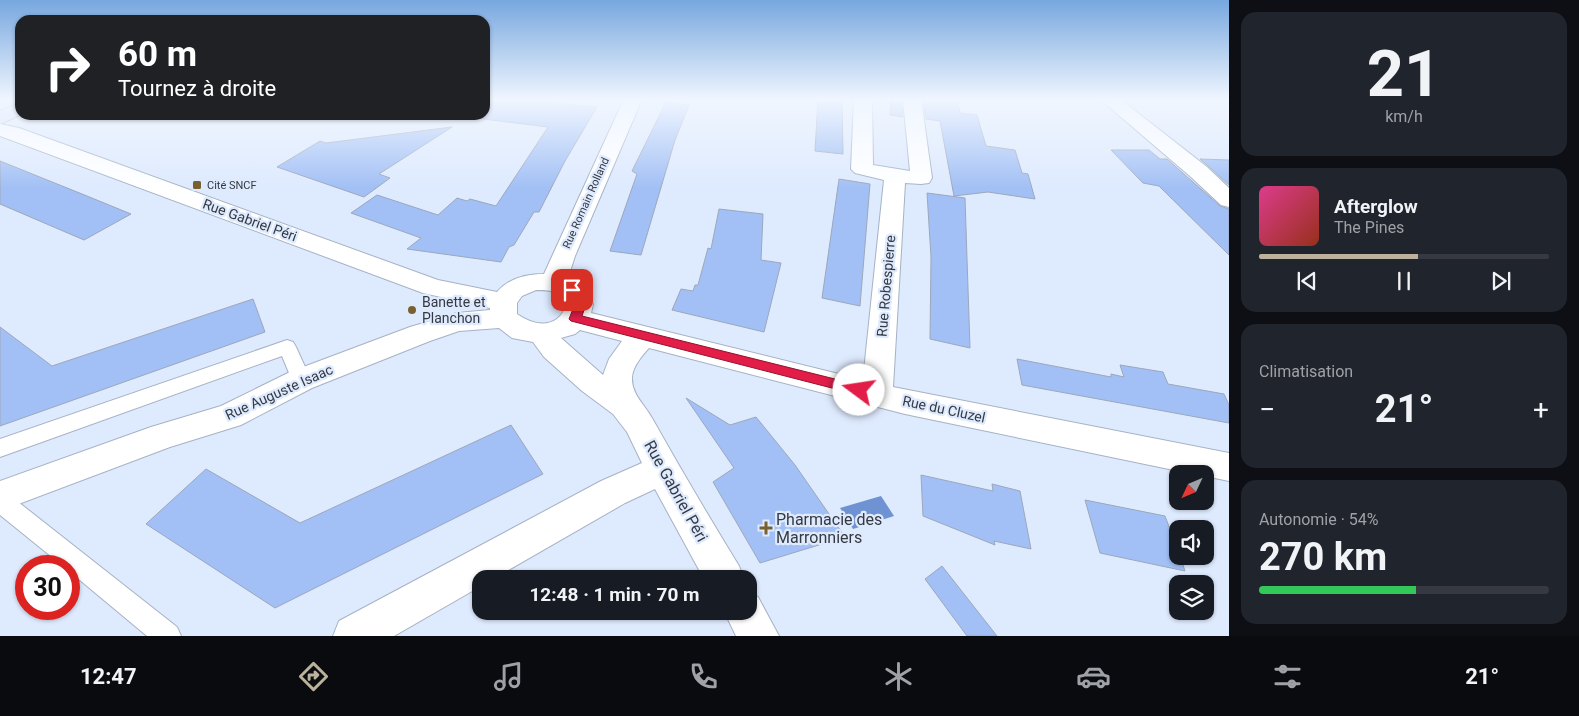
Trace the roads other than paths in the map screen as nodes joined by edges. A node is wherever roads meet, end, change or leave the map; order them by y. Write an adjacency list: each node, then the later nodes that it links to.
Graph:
1 (615, 129): 8 (street, Rue Romain Rolland)
2 (863, 129): 6 (street)
3 (915, 129): 6 (street)
4 (1146, 129): 7 (street)
5 (0, 130): 9 (street, Rue Gabriel Péri)
6 (894, 176): 16 (street, Rue Robespierre)
7 (1229, 200)
8 (554, 282): 10 (street); 11 (street)
9 (443, 290): 10 (street, Rue Gabriel Péri); 12 (street)
10 (503, 310): 12 (street, Rue Auguste Isaac); 13 (street)
11 (575, 319): 13 (street); 14 (street, Rue du Cluzel)
12 (435, 329): 15 (street, Rue Auguste Isaac)
13 (542, 334): 17 (street, Rue Gabriel Péri)
14 (642, 336): 16 (street, Rue du Cluzel); 17 (street, Rue Gabriel Péri)
15 (301, 380): 18 (lane); 21 (street, Rue Auguste Isaac)
16 (877, 395): 19 (street, Rue du Cluzel)
17 (624, 405): 20 (street, Rue Gabriel Péri)
18 (0, 448)
19 (1229, 468)
20 (662, 470): 23 (street, Rue Gabriel Péri); 26 (street)
21 (0, 496)
22 (0, 501): 25 (lane)
23 (720, 570)
24 (749, 620): 27 (street)
25 (168, 636)
26 (354, 636)
27 (758, 636)

